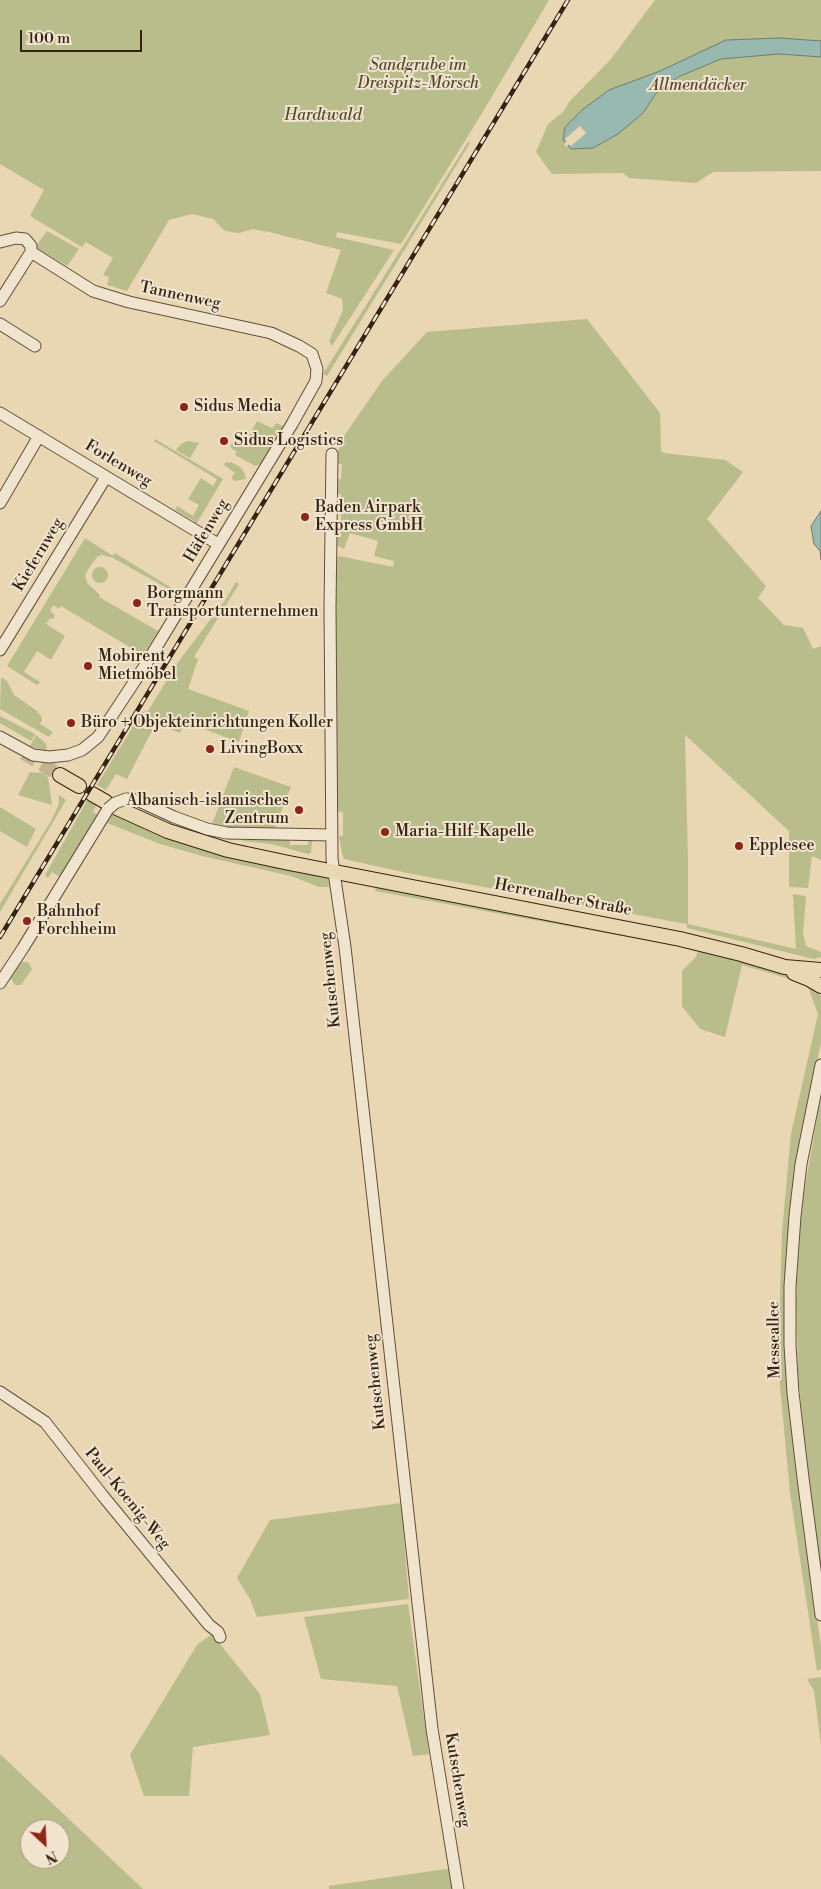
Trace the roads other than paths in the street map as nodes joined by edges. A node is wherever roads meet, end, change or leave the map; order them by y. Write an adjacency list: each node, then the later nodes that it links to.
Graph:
1 (0, 242): 2 (street, Tannenweg)
2 (31, 252): 3 (street); 6 (street, Tannenweg)
3 (0, 301)
4 (0, 324): 5 (street)
5 (35, 346)
6 (317, 369): 12 (street, Häfenweg)
7 (0, 413): 8 (street, Forlenweg)
8 (39, 436): 10 (street, Forlenweg); 11 (street)
9 (332, 454): 19 (street, Kutschenweg)
10 (106, 477): 12 (street, Forlenweg); 13 (street, Kiefernweg)
11 (0, 503)
12 (218, 544): 14 (street, Häfenweg)
13 (0, 650)
14 (0, 737)
15 (60, 775): 16 (main road)
16 (79, 786)
17 (92, 794): 18 (main road, Herrenalber Straße)
18 (114, 804): 19 (street, Herrenalber Straße); 20 (main road, Herrenalber Straße); 23 (street)
19 (331, 835): 20 (street, Kutschenweg)
20 (332, 865): 21 (main road, Herrenalber Straße); 29 (street, Kutschenweg)
21 (785, 967): 22 (main road, Herrenalber Straße); 24 (main road, Herrenalber Straße)
22 (821, 970)
23 (0, 983)
24 (821, 986)
25 (821, 1065): 27 (street, Messeallee)
26 (0, 1392): 28 (street, Paul-Koenig-Weg)
27 (821, 1614)
28 (220, 1637)
29 (458, 1889)

